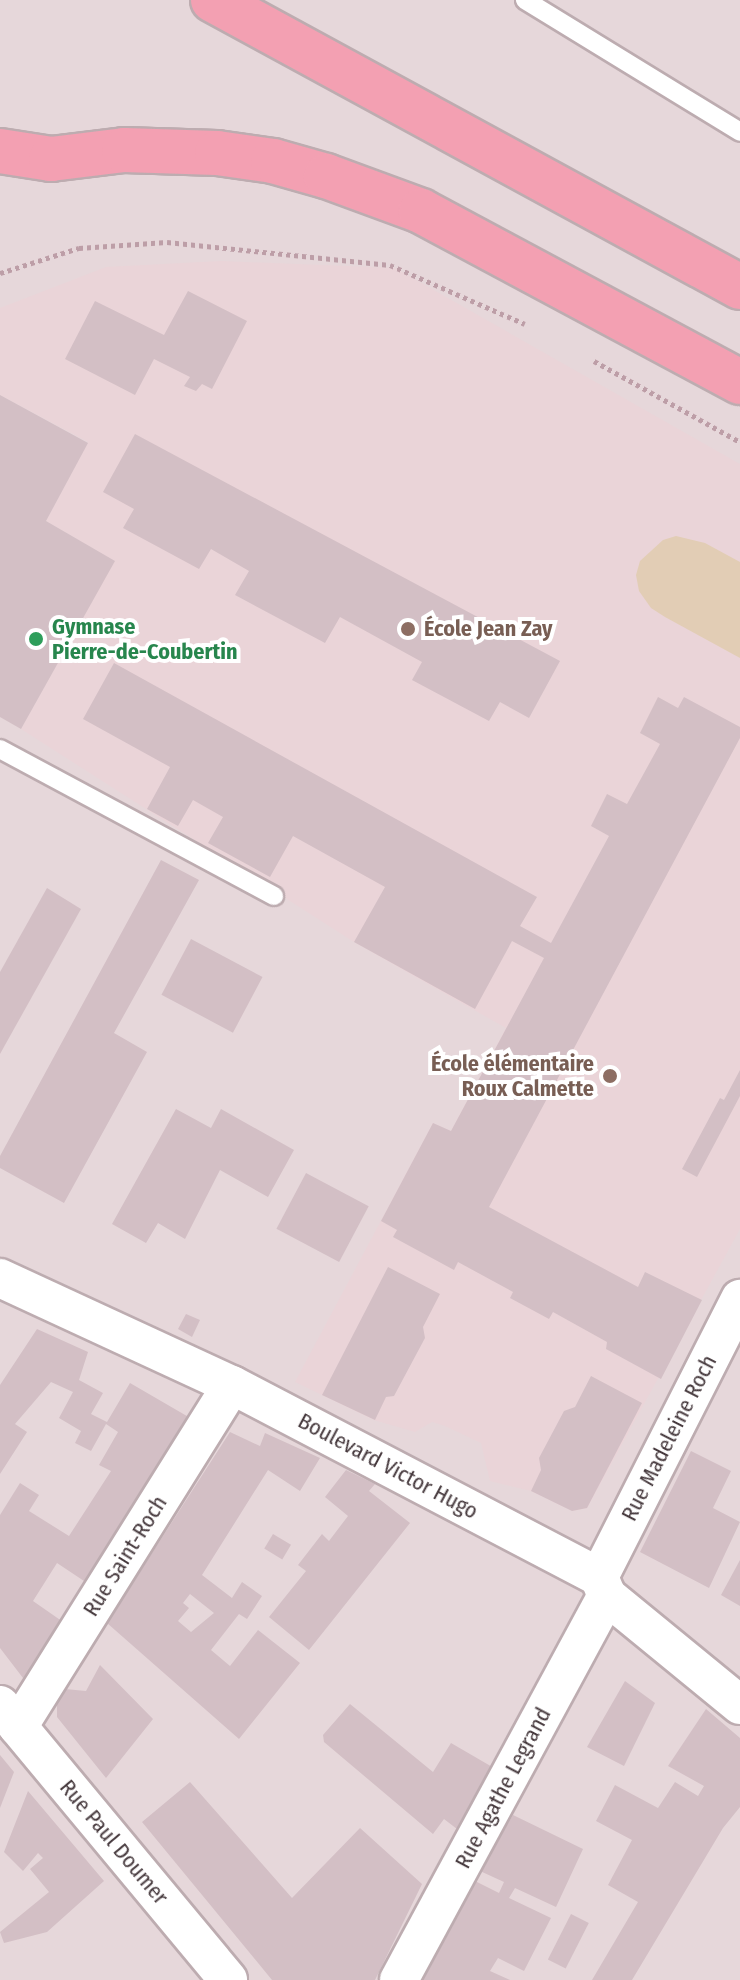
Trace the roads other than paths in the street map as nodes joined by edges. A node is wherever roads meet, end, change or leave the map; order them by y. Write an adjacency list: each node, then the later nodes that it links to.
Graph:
1 (213, 0): 7 (main road)
2 (525, 0): 3 (lane)
3 (740, 132)
4 (0, 151): 5 (main road)
5 (51, 159): 6 (main road); 8 (main road)
6 (0, 181)
7 (740, 287)
8 (740, 382)
9 (0, 749): 10 (lane)
10 (274, 896)
11 (0, 1278): 13 (street, Boulevard Victor Hugo)
12 (740, 1299): 14 (street, Rue Madeleine Roch)
13 (232, 1385): 14 (street, Boulevard Victor Hugo); 16 (street, Rue Saint-Roch)
14 (603, 1586): 15 (street, Boulevard Victor Hugo); 18 (street, Rue Agathe Legrand)
15 (740, 1705)
16 (9, 1716): 17 (street, Rue Paul Doumer)
17 (228, 1980)
18 (399, 1980)

